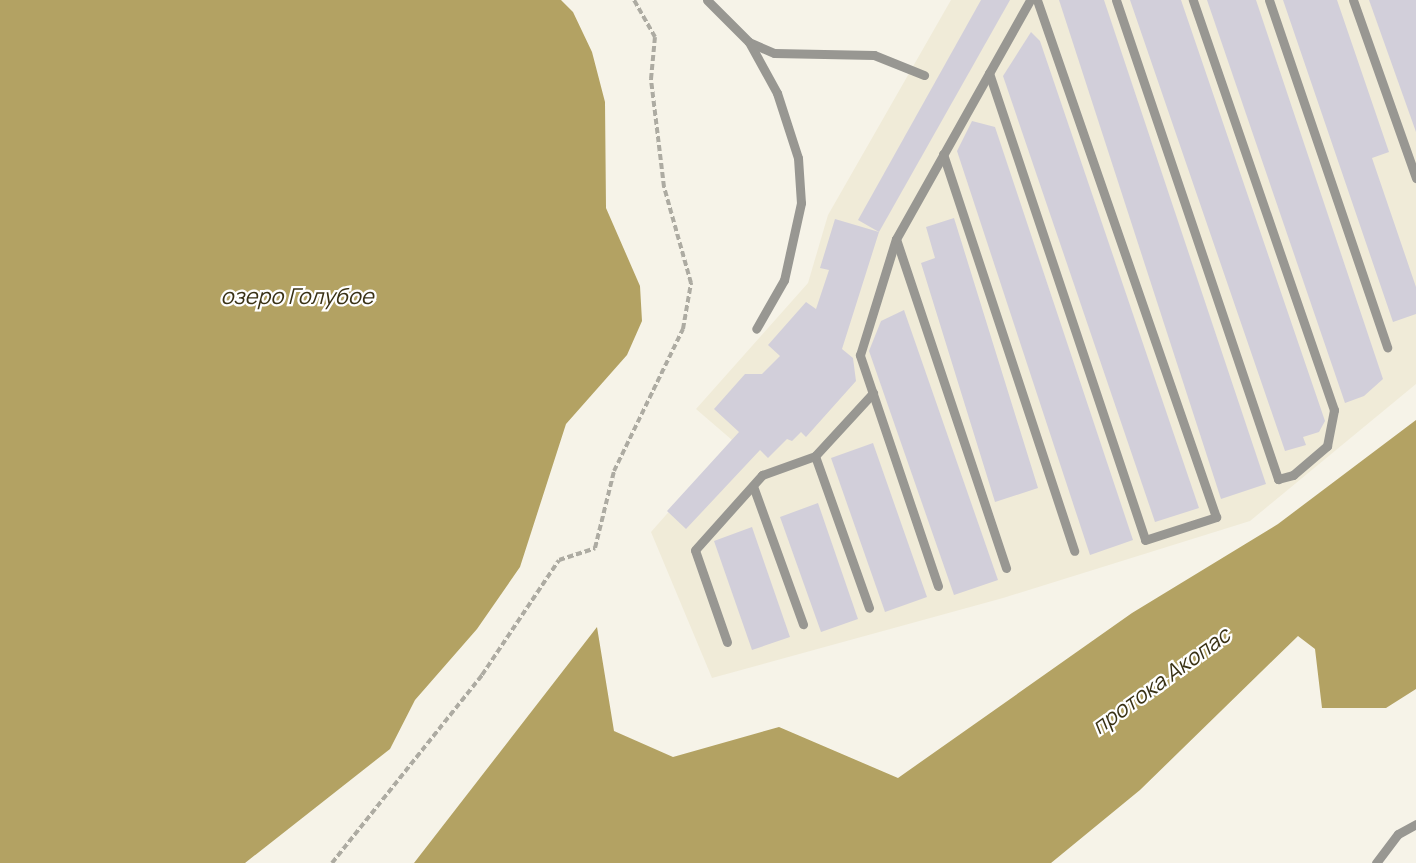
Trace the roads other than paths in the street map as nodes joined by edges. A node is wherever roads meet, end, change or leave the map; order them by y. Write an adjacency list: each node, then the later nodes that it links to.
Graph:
1 (708, 0): 8 (lane)
2 (1030, 0): 9 (lane)
3 (1037, 0): 9 (lane)
4 (1116, 0): 5 (lane)
5 (1193, 0)
6 (1269, 0): 15 (lane)
7 (1353, 0): 12 (lane)
8 (749, 42): 10 (lane); 14 (lane)
9 (989, 73): 11 (lane)
10 (924, 75)
11 (943, 154): 13 (lane); 19 (lane)
12 (1416, 178)
13 (896, 239): 16 (lane); 20 (lane)
14 (756, 328)
15 (1387, 347)
16 (873, 393): 17 (lane); 21 (lane)
17 (815, 456): 18 (lane); 22 (lane)
18 (753, 486): 23 (lane); 24 (lane)
19 (1074, 551)
20 (1006, 568)
21 (938, 586)
22 (869, 608)
23 (803, 624)
24 (727, 642)
25 (1416, 824): 26 (lane)
26 (1376, 863)

